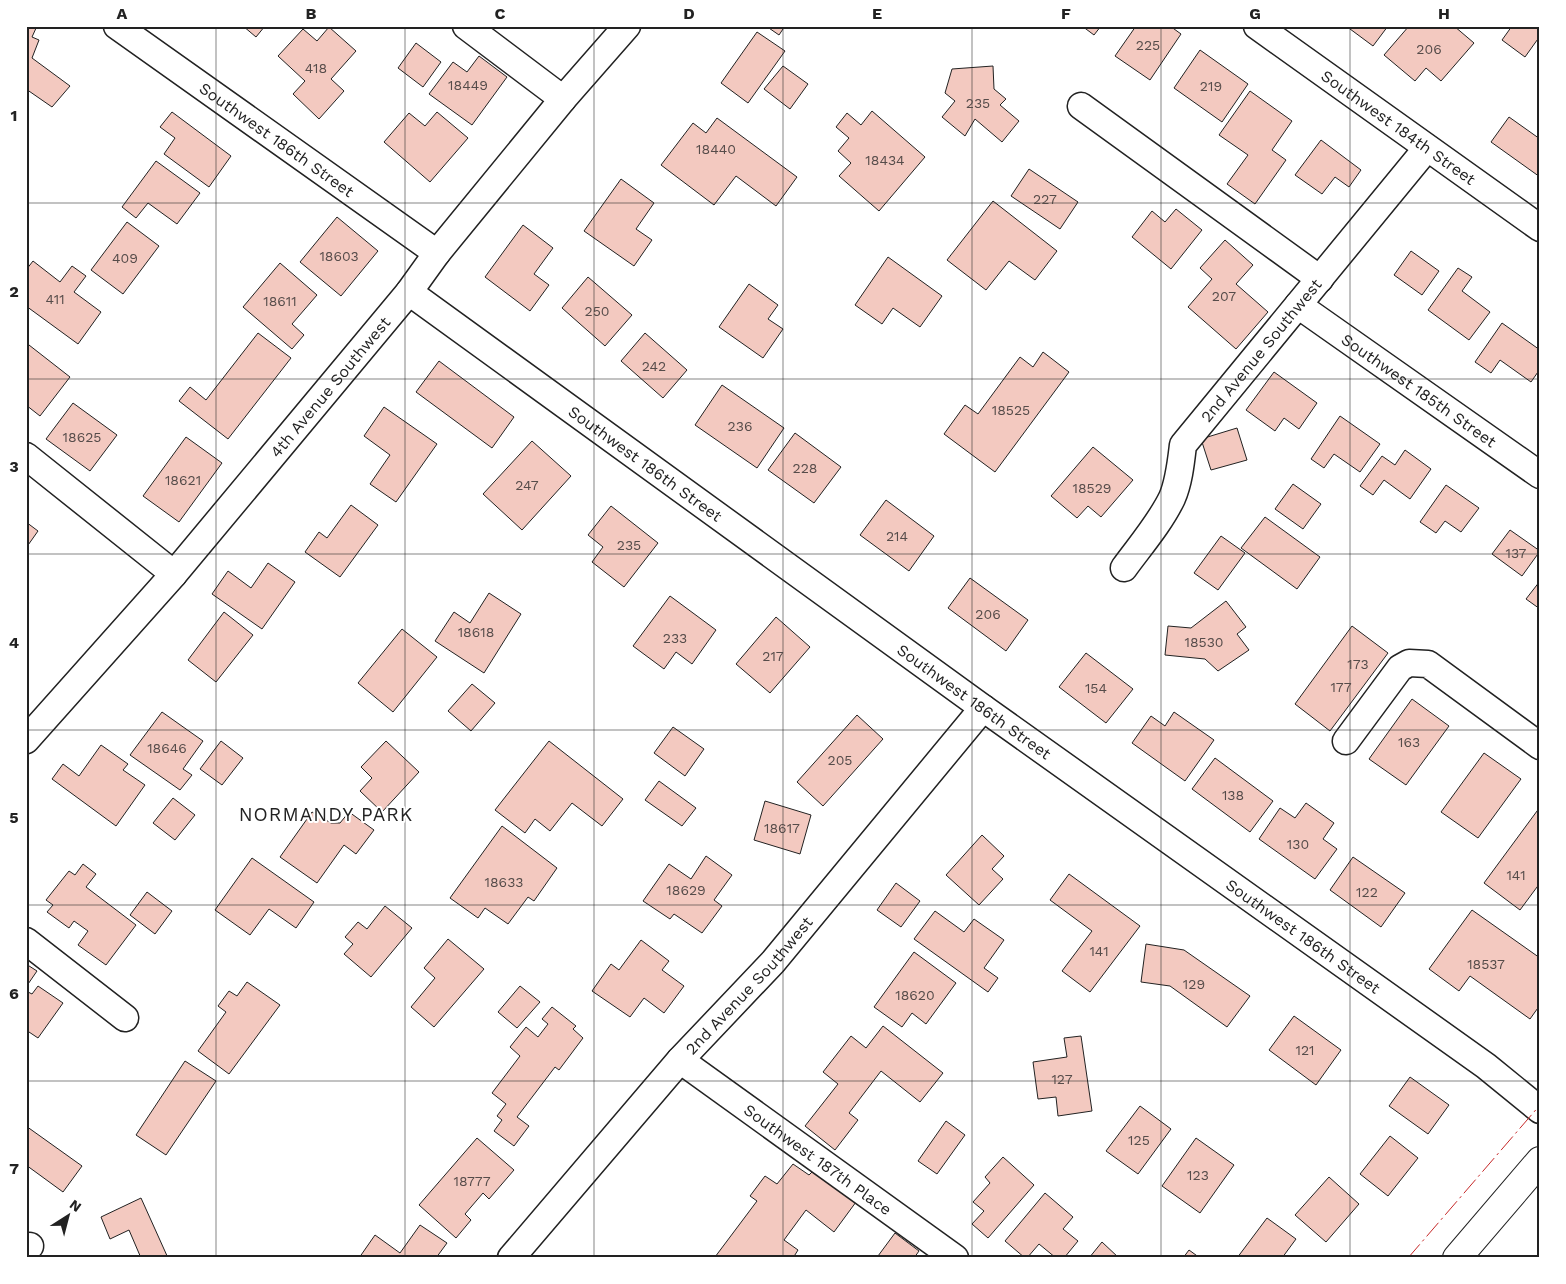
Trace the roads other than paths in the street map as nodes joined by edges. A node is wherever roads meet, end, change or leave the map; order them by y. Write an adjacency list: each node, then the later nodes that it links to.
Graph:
1 (117, 26): 9 (street, Southwest 186th Street)
2 (466, 26): 5 (street)
3 (626, 26): 5 (street, 4th Avenue Southwest)
4 (1257, 26): 7 (street, Southwest 184th Street)
5 (563, 99): 9 (street, 4th Avenue Southwest)
6 (1081, 106): 10 (street)
7 (1427, 148): 8 (street, Southwest 184th Street); 10 (street, 2nd Avenue Southwest)
8 (1540, 228)
9 (437, 253): 11 (street, 4th Avenue Southwest)
10 (1320, 279): 12 (street, 2nd Avenue Southwest)
11 (409, 292): 16 (street, 4th Avenue Southwest); 17 (street, Southwest 186th Street)
12 (1298, 306): 14 (street, Southwest 185th Street); 15 (street, 2nd Avenue Southwest)
13 (26, 456): 16 (street)
14 (1540, 475)
15 (1124, 568)
16 (174, 574): 18 (street, 4th Avenue Southwest)
17 (983, 708): 23 (street, 2nd Avenue Southwest); 24 (street, Southwest 186th Street)
18 (26, 740)
19 (1346, 741): 20 (street)
20 (1540, 746)
21 (26, 941): 22 (street)
22 (125, 1018)
23 (680, 1060): 26 (street, 2nd Avenue Southwest); 27 (street, Southwest 187th Place)
24 (1540, 1110)
25 (1540, 1161): 28 (main road)
26 (511, 1258)
27 (955, 1258)
28 (1457, 1258)

